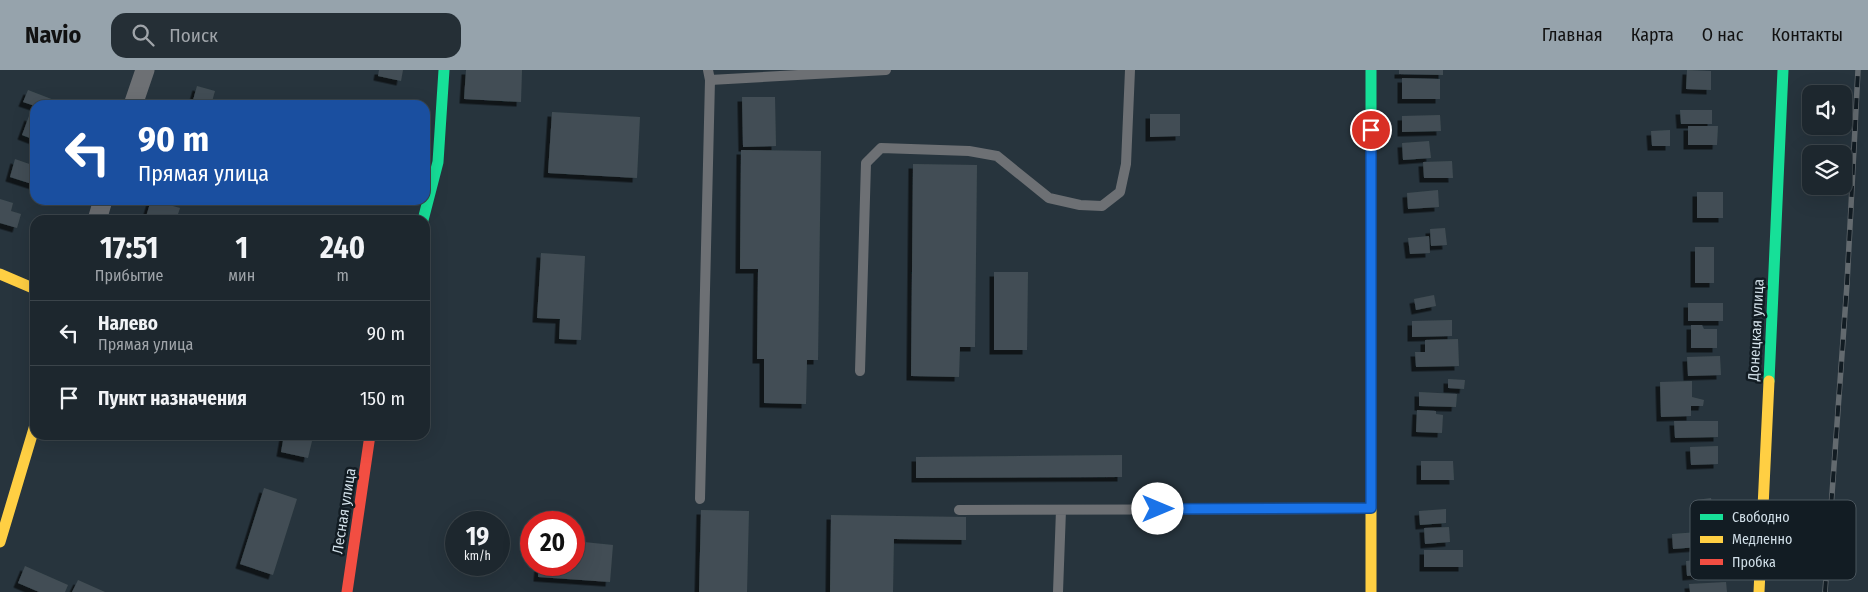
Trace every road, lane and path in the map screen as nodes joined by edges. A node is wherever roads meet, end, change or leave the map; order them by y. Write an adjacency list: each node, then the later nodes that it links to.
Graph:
1 (145, 70): 8 (street)
2 (444, 70): 9 (street)
3 (886, 70): 7 (lane)
4 (1130, 70): 12 (lane)
5 (1371, 70): 17 (street)
6 (1783, 70): 16 (street, Донецкая улица)
7 (709, 75): 15 (lane)
8 (135, 100)
9 (430, 193)
10 (0, 274): 11 (street)
11 (30, 287)
12 (860, 371)
13 (31, 440): 20 (street)
14 (369, 440): 21 (street, Лесная улица)
15 (700, 499)
16 (1763, 500)
17 (1371, 508): 19 (lane); 23 (street)
18 (959, 510): 19 (lane)
19 (1061, 510): 22 (lane)
20 (0, 542)
21 (346, 592)
22 (1058, 592)
23 (1371, 592)

